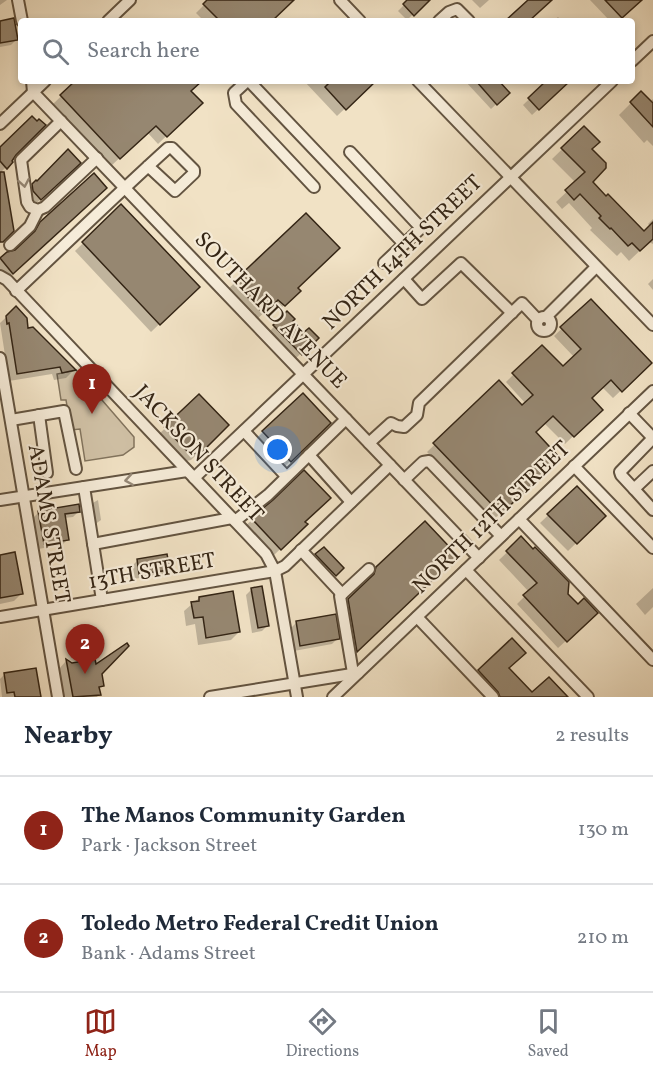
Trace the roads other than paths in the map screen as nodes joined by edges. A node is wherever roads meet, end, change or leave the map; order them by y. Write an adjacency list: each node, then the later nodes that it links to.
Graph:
1 (18, 0): 4 (street)
2 (130, 0): 5 (street)
3 (340, 0): 6 (street)
4 (21, 18)
5 (111, 18)
6 (357, 18)
7 (442, 18): 8 (street)
8 (466, 18)
9 (653, 41): 10 (street)
10 (635, 58)
11 (244, 84): 23 (street)
12 (251, 84): 25 (street)
13 (423, 84): 21 (street)
14 (609, 84): 21 (street, NORTH 14TH STREET)
15 (33, 87): 16 (street, SOUTHARD AVENUE); 17 (street)
16 (61, 121): 19 (street, SOUTHARD AVENUE); 24 (street, one-way to 24)
17 (0, 124)
18 (350, 152): 25 (street)
19 (96, 158): 22 (street, SOUTHARD AVENUE); 24 (street)
20 (148, 166): 22 (street)
21 (510, 178): 28 (street); 30 (street, NORTH 14TH STREET)
22 (125, 187): 31 (street); 35 (street, SOUTHARD AVENUE)
23 (314, 187)
24 (38, 210): 26 (street)
25 (404, 244): 27 (street)
26 (10, 245)
27 (384, 263)
28 (596, 267): 32 (street); 33 (street)
29 (0, 276): 31 (street, JACKSON STREET)
30 (404, 279): 32 (street); 35 (street, NORTH 14TH STREET)
31 (16, 291): 51 (street, JACKSON STREET)
32 (512, 313): 44 (street)
33 (653, 325)
34 (0, 358): 36 (street, ADAMS STREET)
35 (304, 375): 40 (street, SOUTHARD AVENUE); 42 (street, NORTH 14TH STREET)
36 (2, 384): 41 (street, ADAMS STREET)
37 (653, 391): 38 (street, NORTH 12TH STREET)
38 (629, 413): 43 (street); 47 (street, NORTH 12TH STREET)
39 (39, 415): 41 (street); 48 (street); 50 (street)
40 (346, 419): 44 (street, SOUTHARD AVENUE); 45 (street)
41 (11, 420): 56 (street, ADAMS STREET)
42 (244, 431): 51 (street, NORTH 14TH STREET); 52 (street)
43 (653, 438): 55 (street)
44 (369, 443): 46 (street, SOUTHARD AVENUE)
45 (309, 455): 52 (street); 58 (street)
46 (390, 465): 53 (street, SOUTHARD AVENUE); 58 (street)
47 (574, 466): 60 (street, NORTH 12TH STREET); 64 (street)
48 (76, 469)
49 (653, 471): 55 (street)
50 (47, 473)
51 (190, 474): 54 (street, one-way to 54); 61 (street, JACKSON STREET)
52 (286, 476): 61 (street)
53 (404, 480): 62 (street); 66 (street, SOUTHARD AVENUE)
54 (84, 486): 56 (street); 63 (street)
55 (634, 489): 59 (street)
56 (24, 496): 57 (street); 72 (street, ADAMS STREET)
57 (0, 500)
58 (351, 502): 65 (street)
59 (653, 510)
60 (519, 519): 62 (street, NORTH 12TH STREET); 75 (street)
61 (233, 520): 63 (street); 69 (street, JACKSON STREET)
62 (501, 536): 66 (street, NORTH 12TH STREET)
63 (93, 544): 71 (street)
64 (653, 548)
65 (301, 550): 69 (street); 70 (street)
66 (479, 558): 68 (street, NORTH 12TH STREET)
67 (369, 569): 70 (street)
68 (466, 570): 74 (street, NORTH 12TH STREET); 83 (street)
69 (275, 571): 71 (street, 13TH STREET); 77 (street, JACKSON STREET)
70 (342, 594): 76 (street)
71 (102, 600): 72 (street, 13TH STREET)
72 (43, 609): 73 (street, 13TH STREET); 78 (street, ADAMS STREET)
73 (0, 617)
74 (417, 617): 76 (street, NORTH 12TH STREET); 82 (street)
75 (653, 660)
76 (356, 673): 77 (street); 81 (street, NORTH 12TH STREET)
77 (295, 683): 79 (street); 80 (street, JACKSON STREET)
78 (58, 697)
79 (210, 697)
80 (297, 697)
81 (333, 697)
82 (493, 697)
83 (588, 697)

